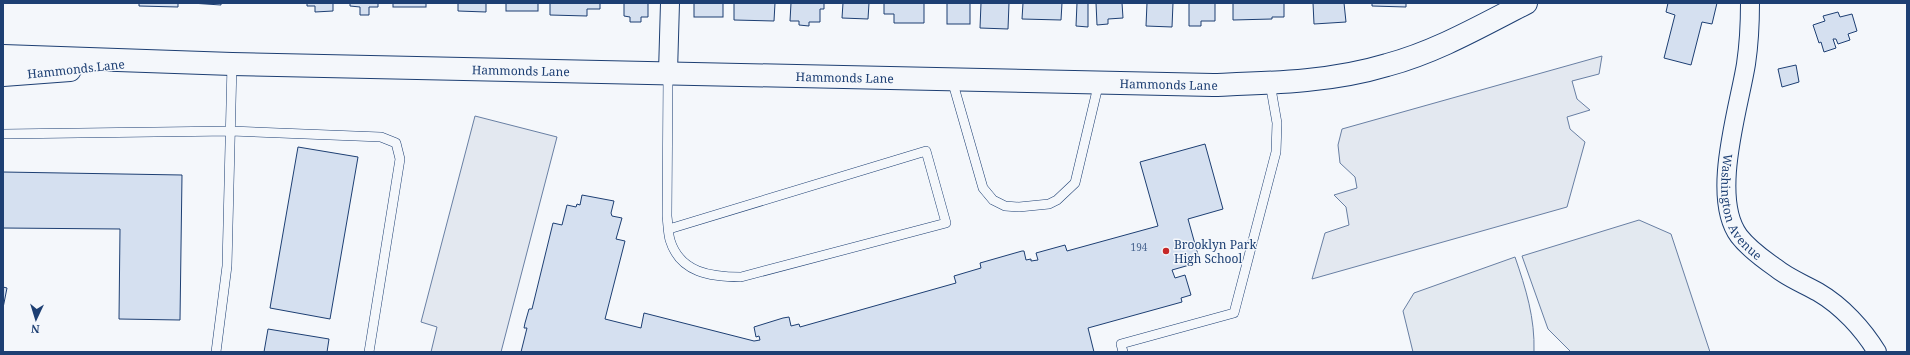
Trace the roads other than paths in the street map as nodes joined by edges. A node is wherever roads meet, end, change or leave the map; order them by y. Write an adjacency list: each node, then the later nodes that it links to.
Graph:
1 (670, 3): 7 (street)
2 (1526, 3): 11 (street, Hammonds Lane)
3 (1750, 3): 18 (street, Washington Avenue)
4 (3, 56): 5 (street, Hammonds Lane)
5 (148, 62): 6 (street, Hammonds Lane); 8 (street, Hammonds Lane)
6 (232, 64): 7 (street, Hammonds Lane); 12 (lane)
7 (668, 72): 9 (street, Hammonds Lane); 14 (lane)
8 (3, 75)
9 (952, 79): 10 (street, Hammonds Lane); 10 (lane)
10 (1099, 82): 11 (street, Hammonds Lane)
11 (1270, 83): 17 (lane)
12 (231, 131): 13 (lane); 15 (lane); 16 (lane)
13 (3, 134)
14 (669, 229): 14 (lane)
15 (216, 352)
16 (369, 352)
17 (1123, 352)
18 (1878, 352)

